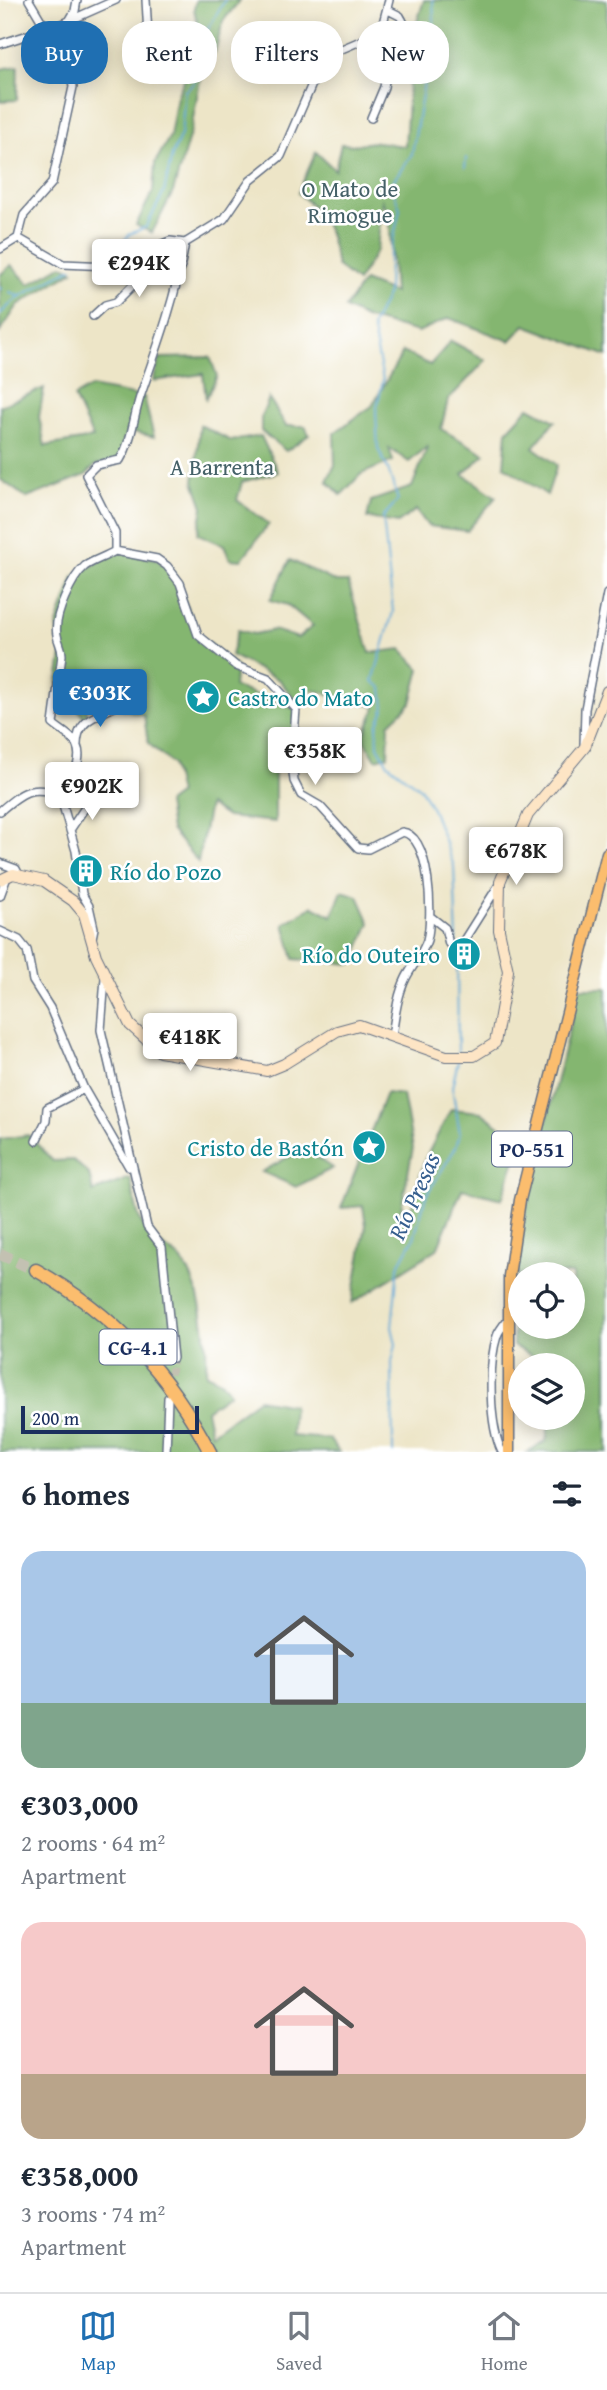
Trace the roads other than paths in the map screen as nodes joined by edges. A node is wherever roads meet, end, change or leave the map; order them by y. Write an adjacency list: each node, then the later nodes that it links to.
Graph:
1 (29, 0): 8 (street)
2 (77, 0): 7 (street)
3 (116, 0): 7 (street)
4 (146, 0): 10 (street)
5 (389, 0): 6 (street)
6 (388, 10): 13 (street); 15 (street)
7 (71, 18): 9 (street); 14 (street)
8 (42, 21)
9 (63, 21)
10 (147, 21)
11 (21, 36): 12 (street)
12 (0, 44)
13 (371, 118)
14 (18, 239): 15 (street); 16 (street)
15 (185, 243): 17 (street)
16 (0, 249)
17 (181, 267): 18 (street); 19 (street)
18 (93, 316)
19 (114, 551): 23 (street); 35 (street)
20 (607, 594): 24 (street)
21 (607, 691): 24 (street)
22 (114, 707): 23 (street)
23 (77, 746): 25 (street)
24 (584, 747): 33 (street)
25 (60, 795): 27 (street); 28 (street)
26 (90, 800): 28 (street)
27 (0, 811)
28 (70, 830): 37 (street)
29 (607, 853): 43 (main road, PO-551)
30 (0, 863): 31 (street)
31 (19, 876): 32 (street); 37 (street)
32 (4, 878): 34 (street)
33 (500, 882): 35 (street); 39 (street)
34 (0, 896)
35 (431, 917): 39 (street)
36 (0, 931): 40 (street)
37 (92, 940): 38 (street)
38 (105, 978): 39 (street); 42 (street)
39 (392, 1037)
40 (85, 1090): 41 (street); 42 (street)
41 (36, 1141)
42 (132, 1172): 47 (street)
43 (511, 1262)
44 (36, 1270): 50 (highway, CG-4.1)
45 (508, 1319): 51 (street)
46 (509, 1339): 52 (main road, PO-551)
47 (173, 1358)
48 (168, 1398): 49 (street)
49 (166, 1452)
50 (210, 1452)
51 (502, 1452)
52 (509, 1452)

